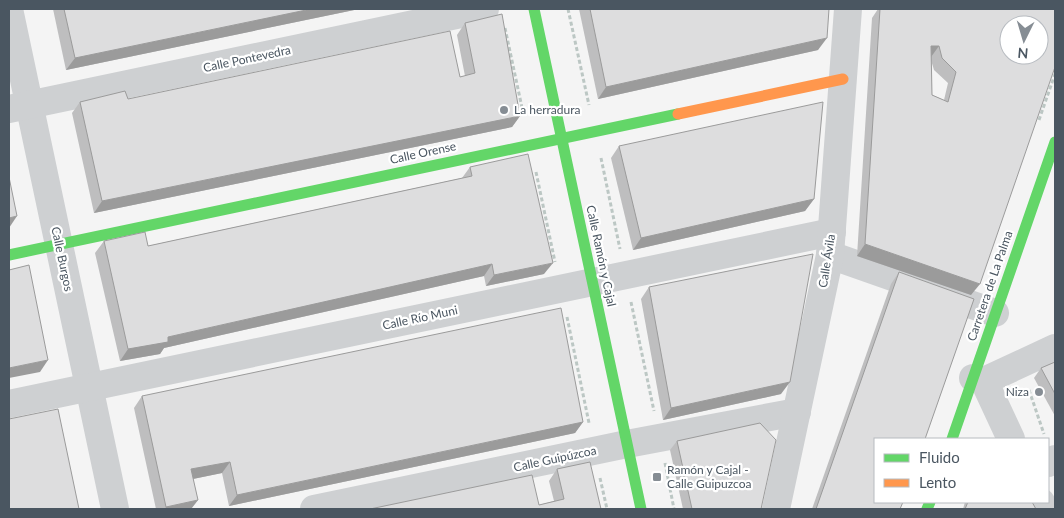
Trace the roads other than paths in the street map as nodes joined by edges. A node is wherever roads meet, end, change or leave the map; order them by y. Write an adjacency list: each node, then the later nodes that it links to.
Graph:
1 (9, 9): 6 (street, Calle Burgos)
2 (534, 9): 7 (main road, Calle Ramón y Cajal)
3 (848, 9): 5 (street, Calle Ávila)
4 (494, 14): 6 (street, Calle Pontevedra)
5 (843, 79): 7 (main road, Calle Orense); 9 (street, Calle Ávila)
6 (19, 107): 10 (street, Calle Burgos)
7 (562, 138): 10 (main road, Calle Orense); 12 (main road, Calle Ramón y Cajal)
8 (1055, 143): 13 (main road, Carretera de La Palma)
9 (831, 243): 12 (street, Calle Río Muni); 13 (street); 18 (street, Calle Ávila)
10 (58, 245): 11 (main road, Calle Orense); 16 (street, Calle Burgos)
11 (9, 255)
12 (592, 281): 16 (street, Calle Río Muni); 21 (main road, Calle Ramón y Cajal)
13 (995, 313): 15 (main road, Carretera de La Palma)
14 (1044, 353): 15 (street)
15 (978, 380): 19 (main road, Carretera de La Palma); 20 (street)
16 (89, 388): 17 (street, Calle Río Muni); 22 (street, Calle Burgos)
17 (9, 404)
18 (797, 412): 21 (street, Calle Guipúzcoa); 25 (street, Calle Ávila)
19 (952, 438)
20 (1010, 438)
21 (627, 444): 23 (street, Calle Guipúzcoa); 24 (main road, Calle Ramón y Cajal)
22 (115, 509)
23 (314, 509)
24 (641, 509)
25 (776, 509)

